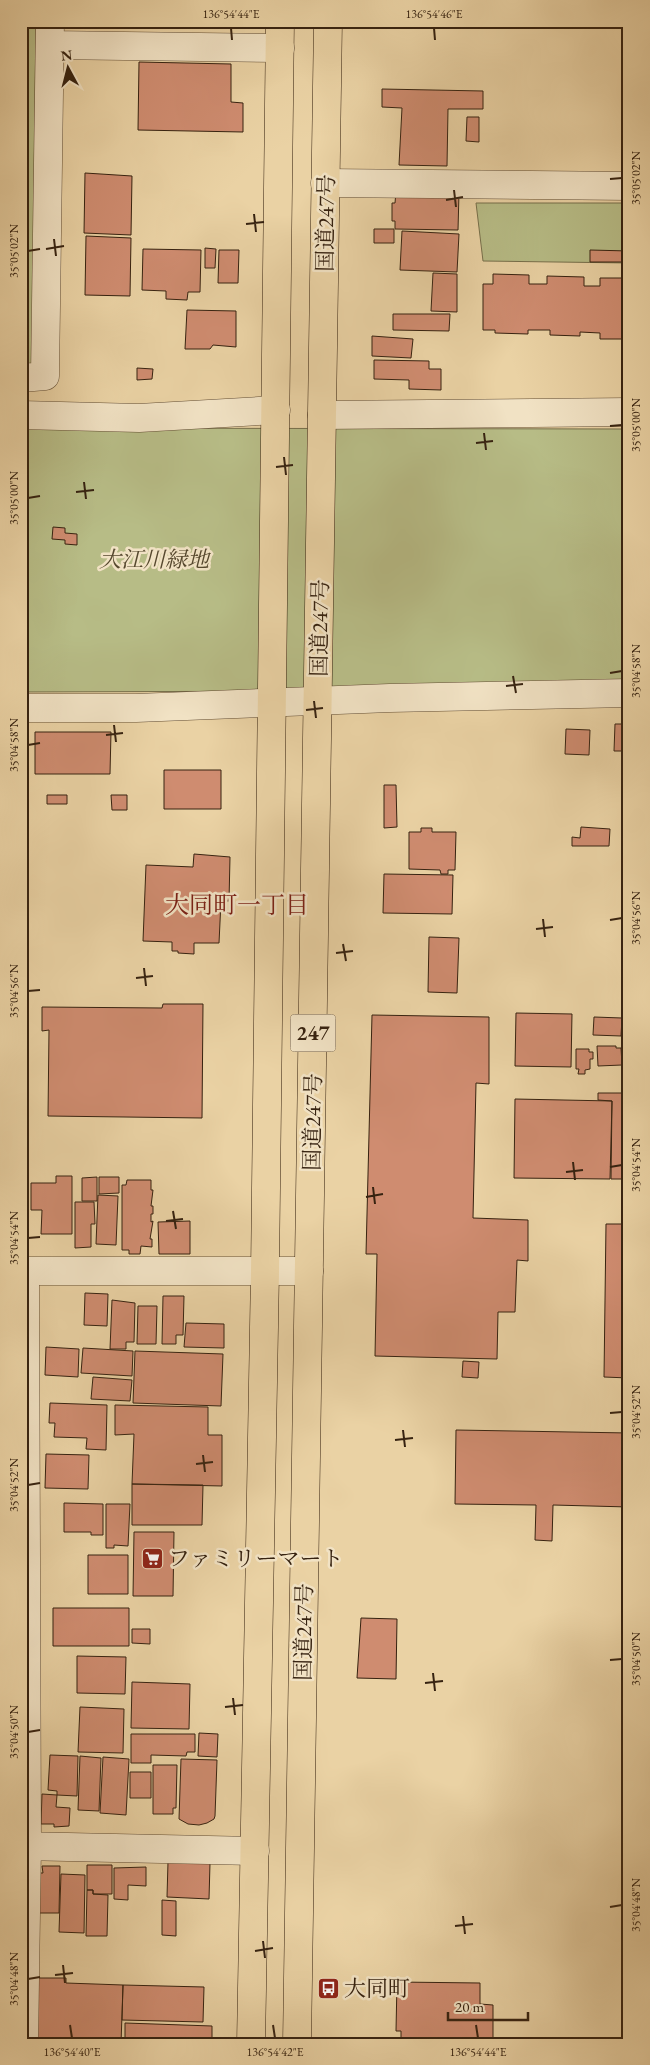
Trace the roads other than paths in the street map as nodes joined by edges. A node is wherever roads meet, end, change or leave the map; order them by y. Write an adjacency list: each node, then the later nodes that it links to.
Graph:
1 (280, 21): 4 (highway, 国道247号 / 247)
2 (328, 21): 5 (highway, 国道247号 / 247)
3 (50, 33): 4 (street); 7 (street)
4 (280, 48): 8 (highway, 国道247号 / 247)
5 (326, 183): 6 (street); 11 (highway, 国道247号 / 247)
6 (629, 186)
7 (21, 378)
8 (276, 410): 10 (street); 14 (highway, 国道247号 / 247)
9 (629, 412): 11 (street)
10 (21, 415)
11 (322, 415): 13 (highway, 国道247号 / 247)
12 (629, 693): 13 (street)
13 (318, 700): 14 (street); 17 (highway, 国道247号 / 247)
14 (272, 703): 15 (street); 18 (highway, 国道247号 / 247)
15 (21, 708)
16 (23, 1271): 18 (street); 19 (street)
17 (309, 1271): 18 (street); 24 (highway, 国道247号 / 247)
18 (265, 1272): 21 (highway, 国道247号 / 247)
19 (24, 1445): 20 (street)
20 (24, 1846): 21 (street); 22 (street)
21 (255, 1851): 23 (highway, 国道247号 / 247)
22 (24, 2044)
23 (251, 2044)
24 (297, 2044)

